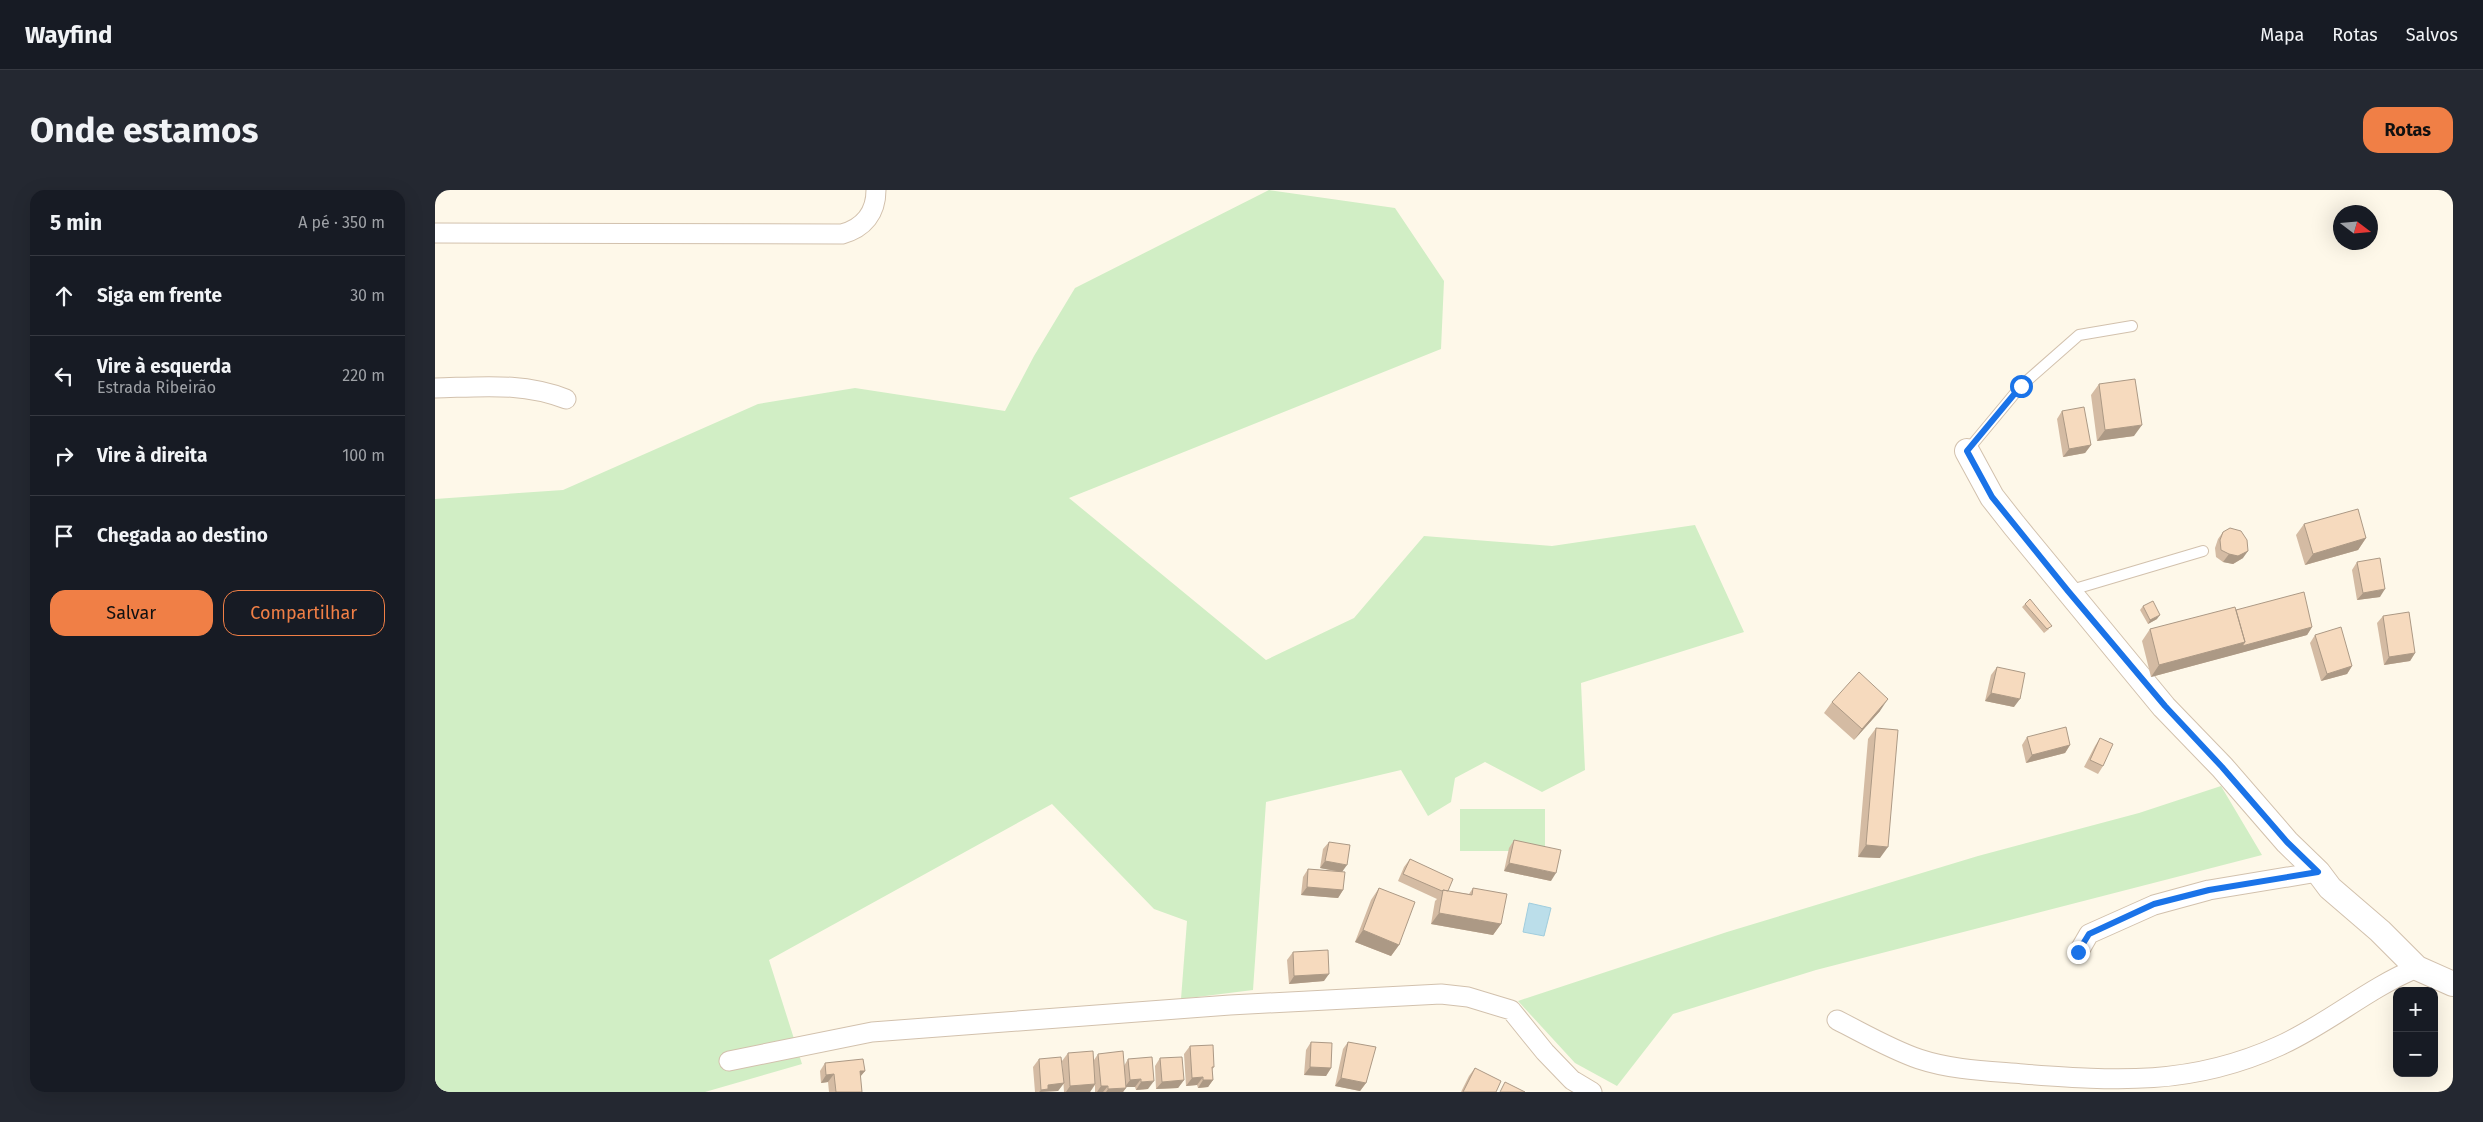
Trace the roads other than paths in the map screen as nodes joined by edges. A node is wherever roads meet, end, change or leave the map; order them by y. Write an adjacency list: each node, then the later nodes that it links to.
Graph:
1 (876, 190): 2 (street)
2 (435, 233)
3 (2132, 326): 6 (lane)
4 (435, 388): 5 (street)
5 (566, 399)
6 (1967, 451): 8 (street)
7 (2203, 550): 8 (lane)
8 (2068, 591): 9 (street)
9 (2318, 872): 10 (street); 11 (street)
10 (2078, 952)
11 (2417, 968): 12 (street); 15 (street)
12 (2453, 984)
13 (1837, 1020): 15 (street)
14 (729, 1061): 16 (street)
15 (2064, 1084)
16 (1592, 1092)

